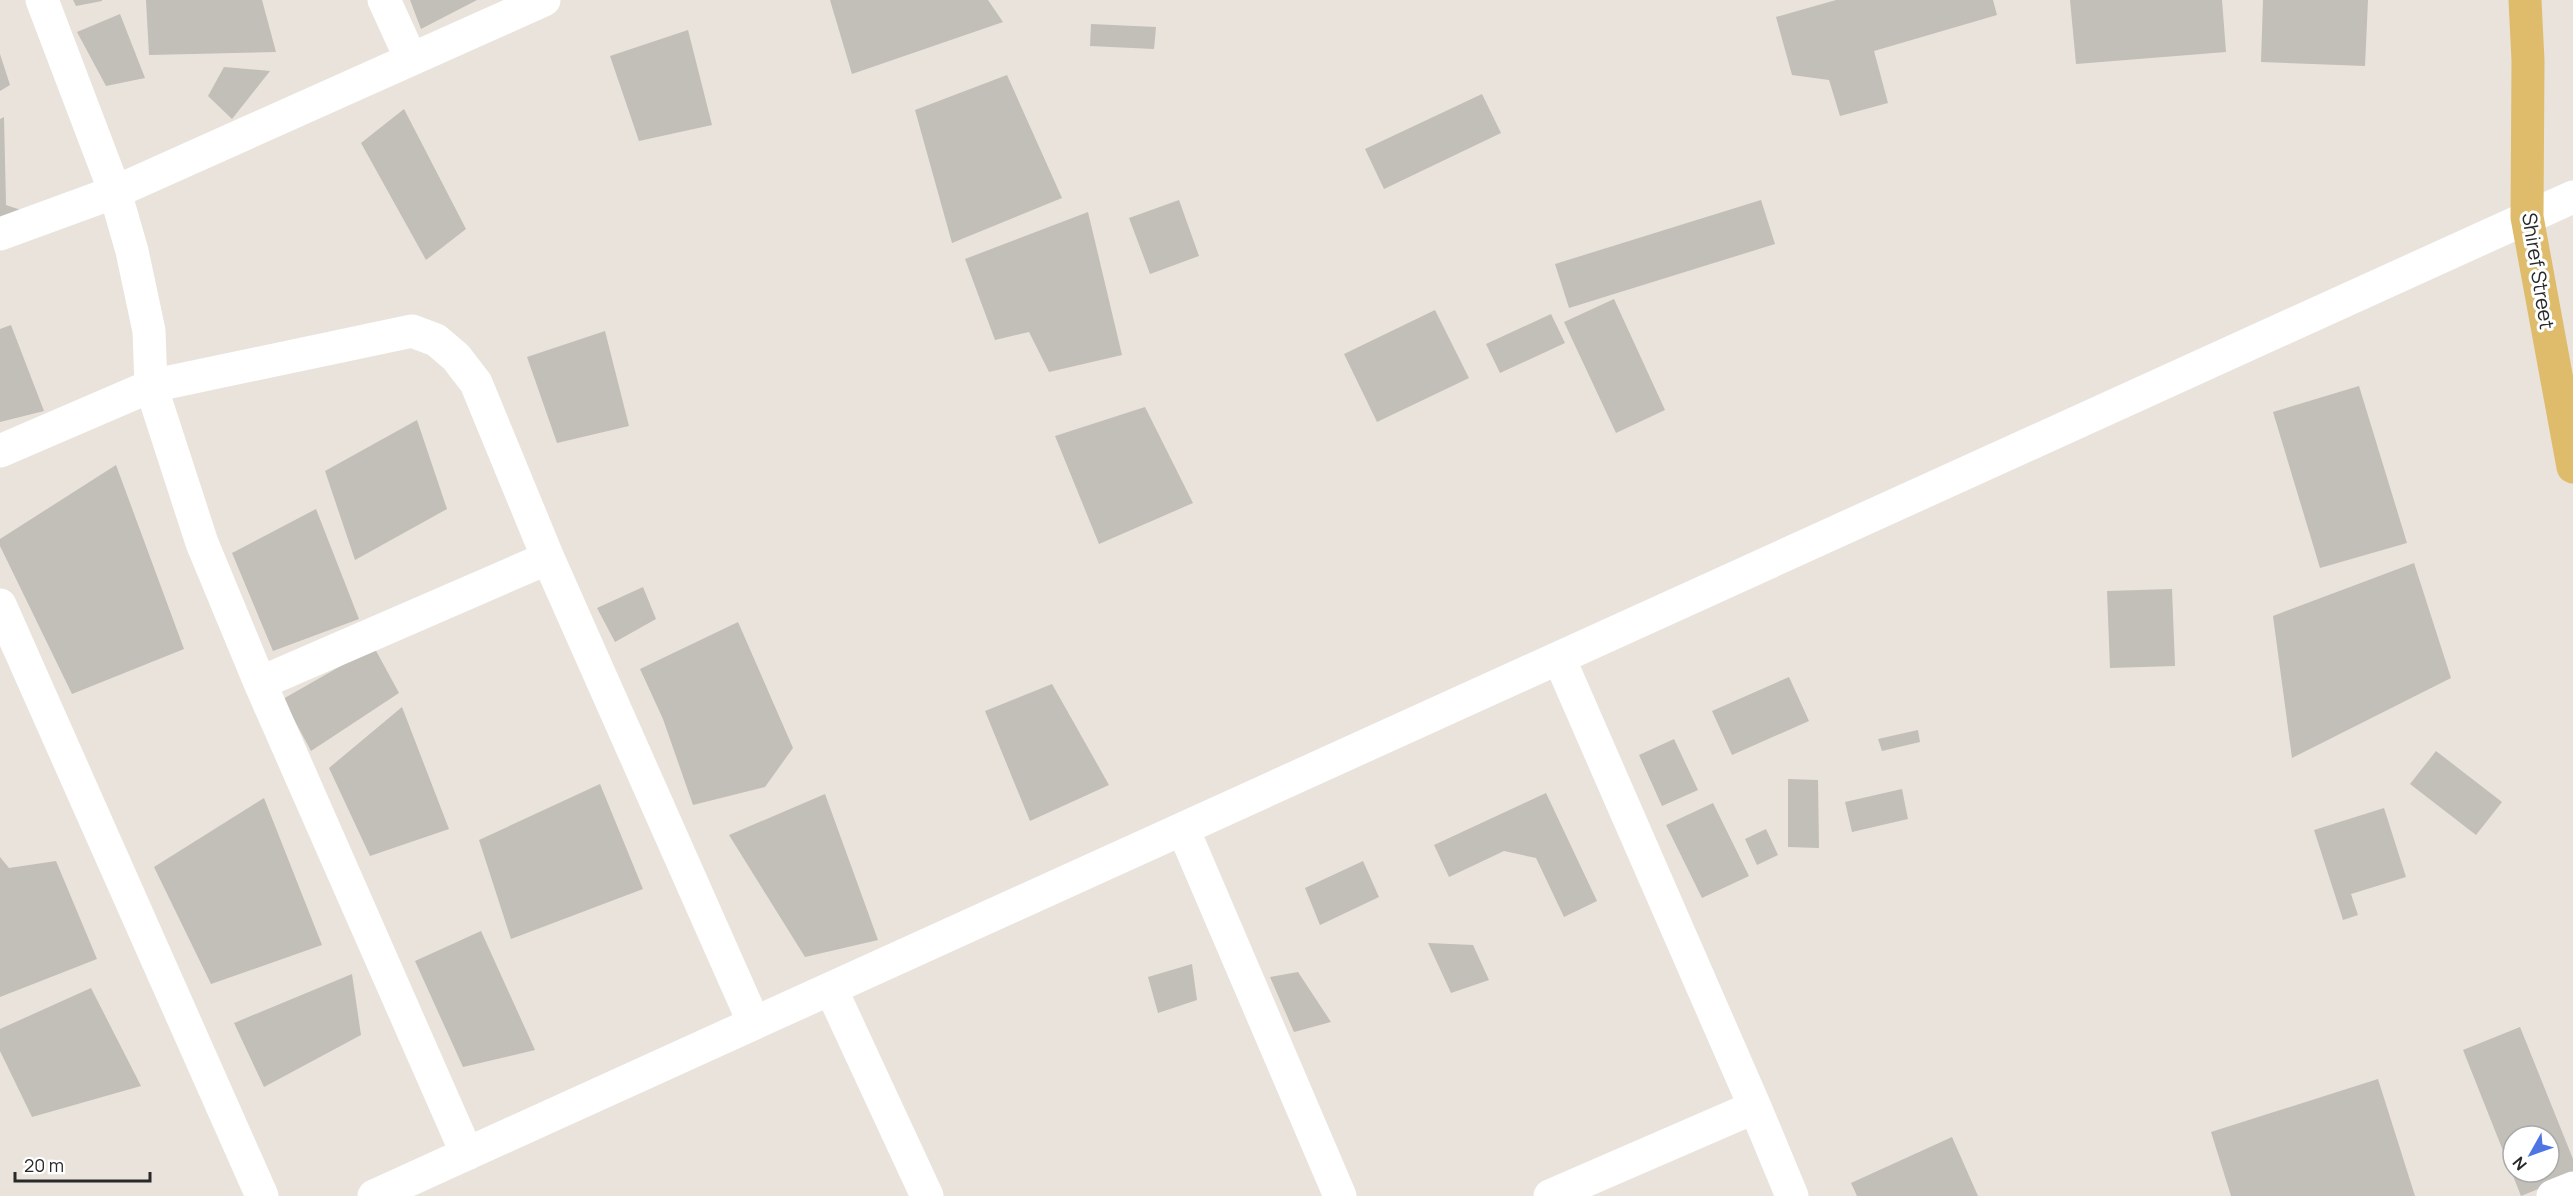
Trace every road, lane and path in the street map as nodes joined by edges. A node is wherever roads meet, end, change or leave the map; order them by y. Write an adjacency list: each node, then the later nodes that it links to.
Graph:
1 (42, 0): 6 (street)
2 (384, 0): 5 (street)
3 (544, 0): 5 (street)
4 (2525, 0): 8 (main road, Shiref Street)
5 (411, 59): 6 (street)
6 (114, 192): 9 (street); 10 (street)
7 (2573, 197): 8 (street)
8 (2527, 218): 12 (main road, Shiref Street); 15 (street)
9 (0, 234)
10 (151, 386): 11 (street); 13 (street); 16 (street)
11 (0, 450)
12 (2573, 467)
13 (549, 558): 16 (street); 19 (street)
14 (0, 605): 23 (street)
15 (1559, 658): 17 (street); 20 (street)
16 (260, 683): 21 (street)
17 (1183, 829): 18 (street); 26 (street)
18 (831, 988): 19 (street); 25 (street)
19 (754, 1023): 21 (street)
20 (1755, 1107): 27 (street); 28 (street)
21 (467, 1154): 24 (street)
22 (2573, 1188): 29 (street)
23 (262, 1196)
24 (374, 1196)
25 (927, 1196)
26 (1340, 1196)
27 (1550, 1196)
28 (1792, 1196)
29 (2553, 1196)

